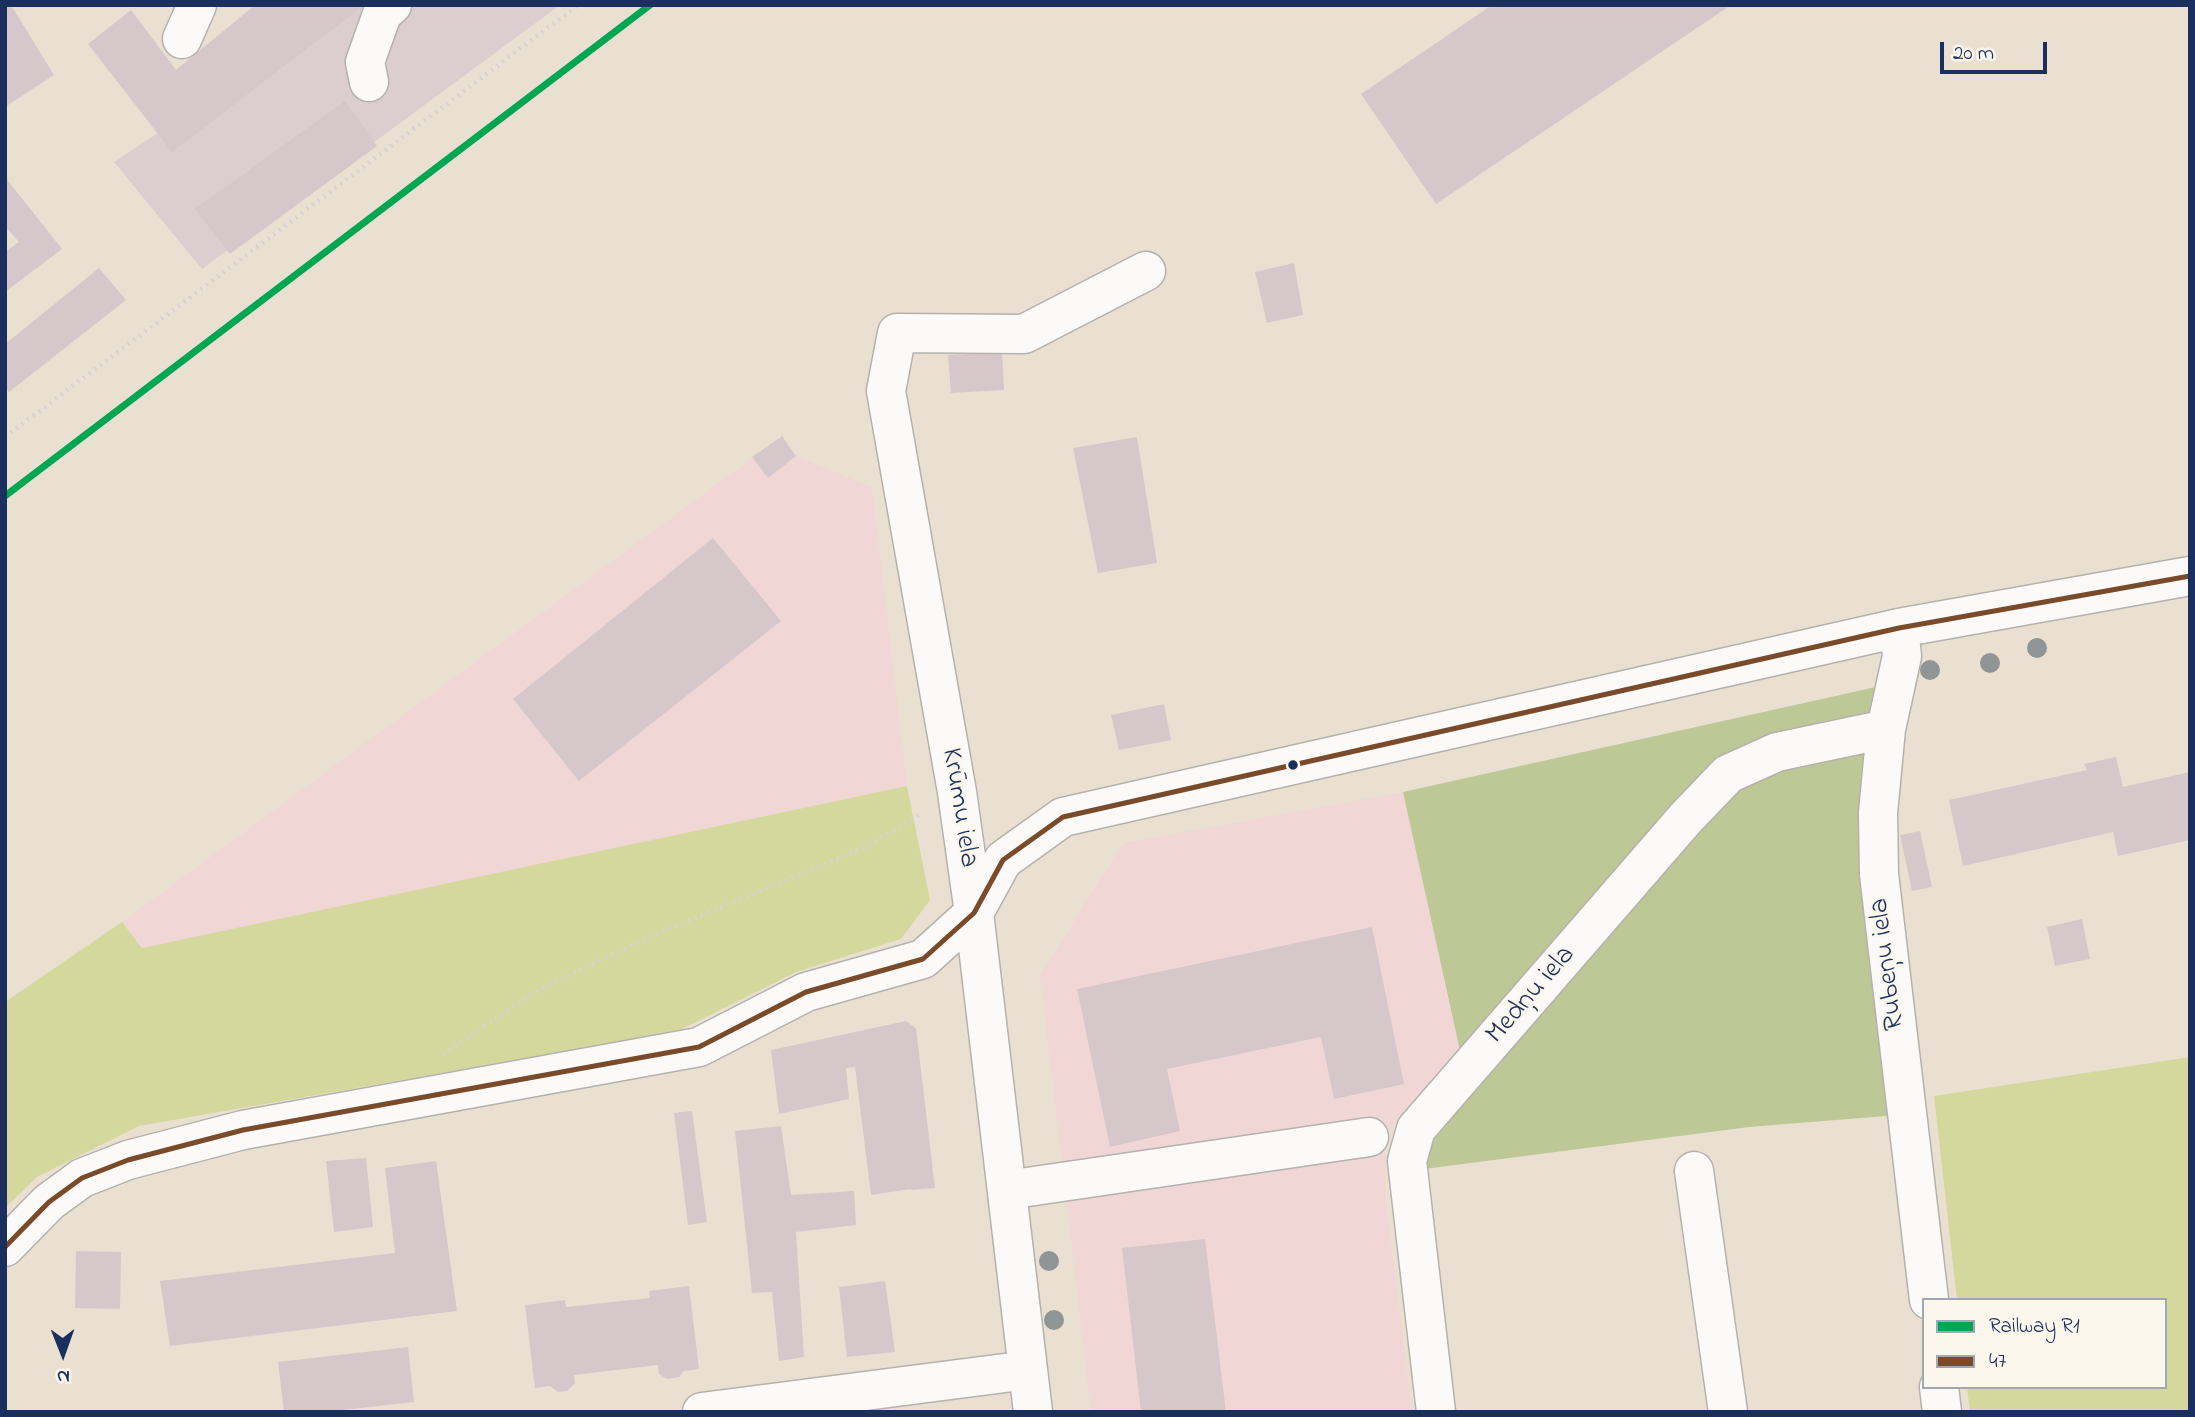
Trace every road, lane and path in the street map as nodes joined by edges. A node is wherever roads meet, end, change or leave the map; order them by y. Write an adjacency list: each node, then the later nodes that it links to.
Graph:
1 (392, 5): 3 (street)
2 (578, 5): 5 (path)
3 (369, 82)
4 (1146, 271): 9 (street, Krūmu iela)
5 (5, 437)
6 (2190, 576): 7 (street)
7 (1899, 628): 8 (street, Rubeņu iela); 10 (street)
8 (1886, 729): 16 (street, Rubeņu iela); 21 (street, Medņu iela)
9 (957, 792): 10 (street, Krūmu iela); 11 (path)
10 (974, 913): 14 (street, Krūmu iela); 15 (street)
11 (433, 1061)
12 (1369, 1137): 14 (street)
13 (1694, 1171): 22 (street)
14 (1007, 1190): 17 (street, Krūmu iela)
15 (5, 1247)
16 (1929, 1298)
17 (1028, 1370): 19 (street); 20 (street, Krūmu iela)
18 (1939, 1389): 23 (street)
19 (702, 1412)
20 (1033, 1412)
21 (1436, 1412)
22 (1728, 1412)
23 (1942, 1412)

